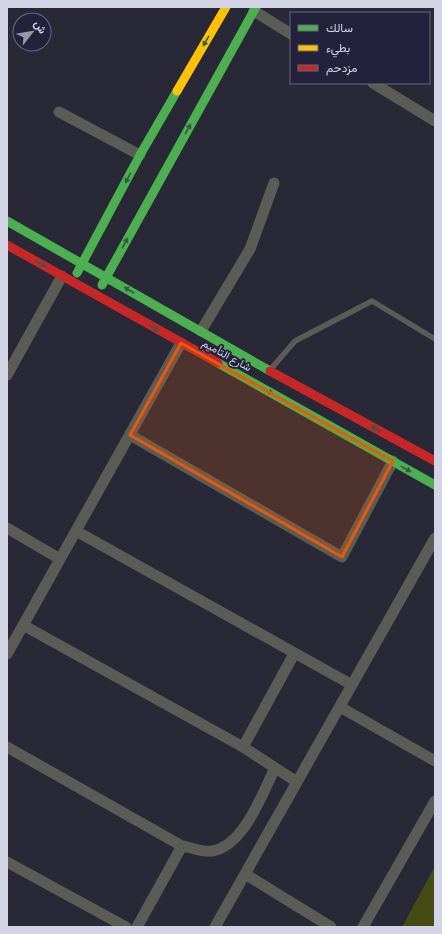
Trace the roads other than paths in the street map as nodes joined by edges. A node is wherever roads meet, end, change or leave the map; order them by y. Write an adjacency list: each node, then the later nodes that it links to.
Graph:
1 (213, 7): 3 (street)
2 (255, 9): 4 (street); 14 (main road, one-way to 2)
3 (224, 10): 8 (main road, one-way to 8)
4 (290, 33)
5 (375, 84): 7 (street)
6 (60, 112): 8 (street)
7 (435, 121)
8 (140, 155): 12 (main road, one-way to 12)
9 (274, 183): 17 (street)
10 (7, 221): 12 (main road, شارع التأميم)
11 (7, 245): 13 (main road, شارع التأميم, one-way to 13)
12 (82, 264): 14 (main road, شارع التأميم); 15 (main road)
13 (62, 276): 15 (main road, شارع التأميم); 21 (street)
14 (106, 277): 16 (main road); 17 (main road, شارع التأميم, one-way to 14)
15 (72, 282): 16 (main road, شارع التأميم)
16 (96, 295): 19 (main road, شارع التأميم, one-way to 19)
17 (202, 332): 20 (main road, شارع التأميم)
18 (435, 339): 20 (lane)
19 (181, 343): 22 (street); 23 (main road, شارع التأميم, one-way to 23)
20 (270, 371): 24 (main road, شارع التأميم, one-way to 20)
21 (7, 373)
22 (130, 435): 23 (street); 27 (street)
23 (393, 461): 25 (main road, شارع التأميم, one-way to 25)
24 (435, 461)
25 (435, 485)
26 (7, 528): 29 (street)
27 (76, 531): 29 (street); 32 (street)
28 (435, 538): 33 (street)
29 (60, 559): 30 (street)
30 (23, 626): 31 (street); 36 (street)
31 (7, 654)
32 (294, 654): 33 (street); 36 (street)
33 (352, 685): 34 (street)
34 (340, 707): 37 (street); 39 (street)
35 (7, 747): 41 (street)
36 (243, 747): 38 (street)
37 (435, 761)
38 (275, 768): 39 (street); 41 (street)
39 (297, 782): 43 (street)
40 (435, 802): 48 (street)
41 (182, 846): 45 (street)
42 (7, 862): 44 (street)
43 (245, 874): 46 (street); 47 (street)
44 (126, 927)
45 (137, 927)
46 (215, 927)
47 (331, 927)
48 (363, 927)

